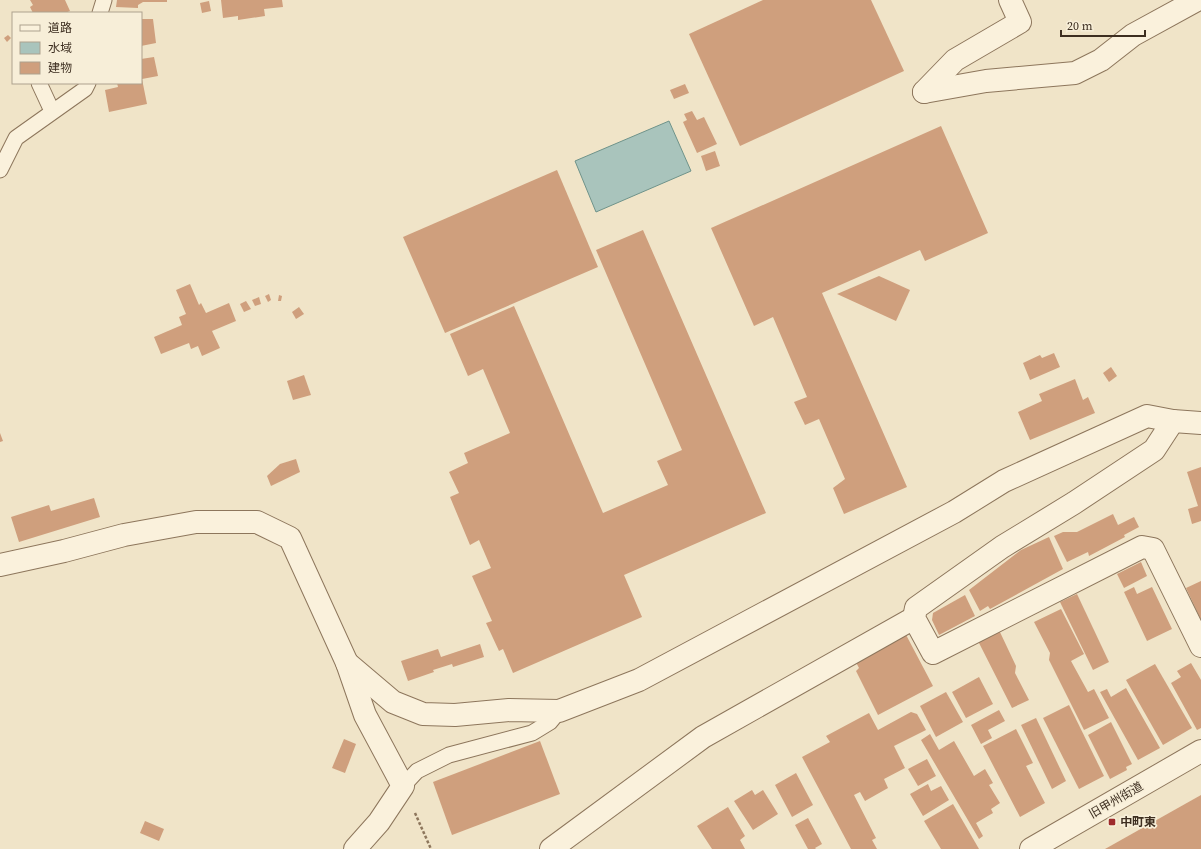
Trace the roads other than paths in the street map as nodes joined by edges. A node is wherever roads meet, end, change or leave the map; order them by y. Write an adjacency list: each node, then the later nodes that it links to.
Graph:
1 (104, 0): 4 (lane)
2 (1010, 0): 3 (street)
3 (1197, 0)
4 (100, 12)
5 (39, 84): 7 (lane)
6 (88, 84): 7 (lane)
7 (52, 111): 8 (lane)
8 (0, 170)
9 (1173, 421): 10 (street); 12 (street); 15 (street)
10 (1201, 423)
11 (0, 565): 14 (street)
12 (914, 618): 13 (street); 19 (street)
13 (1201, 646)
14 (347, 662): 15 (street); 17 (street)
15 (560, 711): 17 (lane)
16 (1201, 752): 20 (street, 旧甲州街道)
17 (402, 786): 18 (street)
18 (355, 849)
19 (551, 849)
20 (1031, 849)

